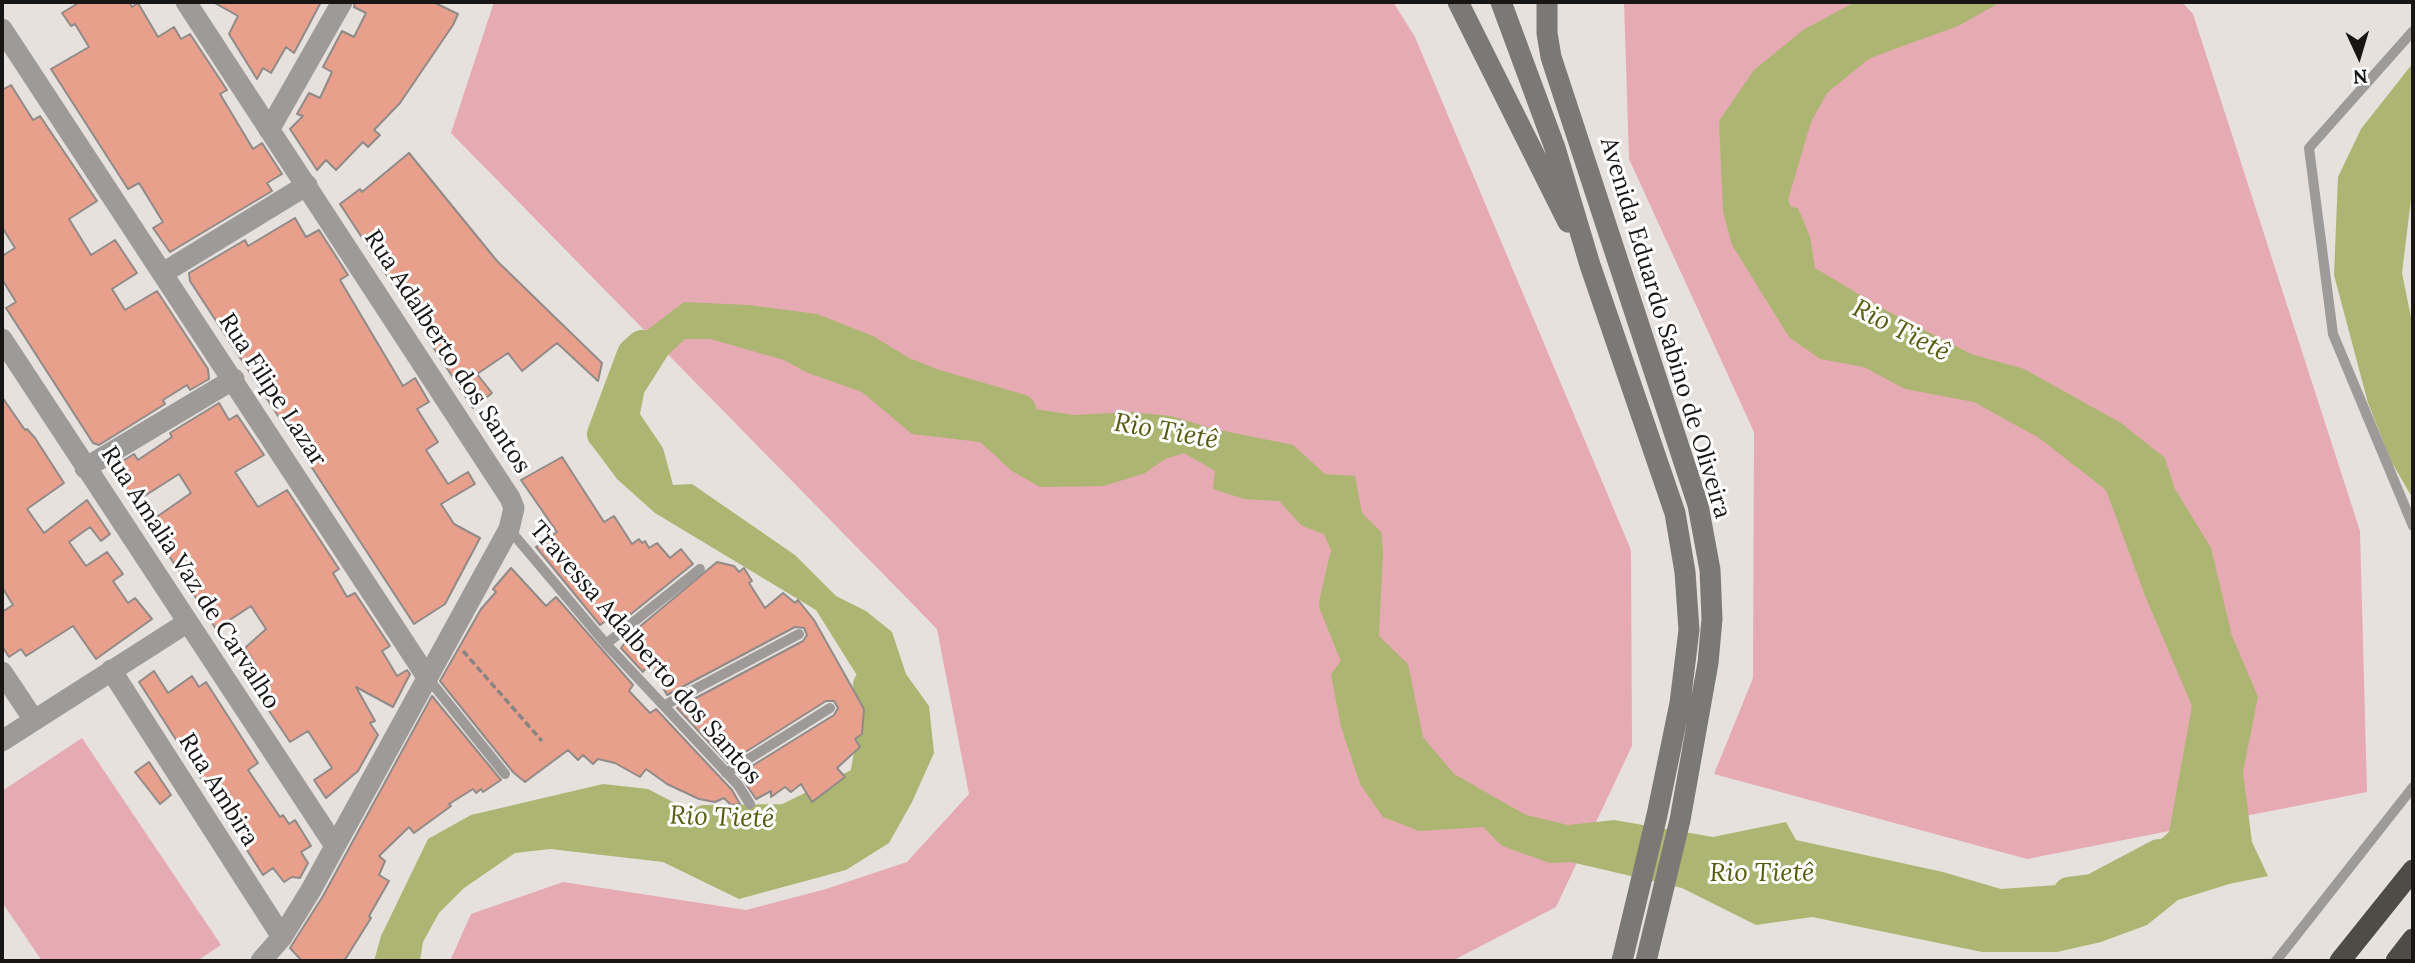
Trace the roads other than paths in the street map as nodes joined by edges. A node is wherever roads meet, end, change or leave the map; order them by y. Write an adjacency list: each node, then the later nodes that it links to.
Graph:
1 (186, 2): 8 (street, Rua Adalberto dos Santos)
2 (342, 2): 8 (street)
3 (1458, 2): 10 (main road)
4 (1500, 2): 10 (main road)
5 (1547, 2): 38 (main road, Avenida Eduardo Sabino de Oliveira)
6 (2, 29): 11 (street, Rua Filipe Lazar)
7 (2413, 32): 15 (lane)
8 (269, 130): 9 (street, Rua Adalberto dos Santos)
9 (307, 185): 11 (street); 16 (street, Rua Adalberto dos Santos)
10 (1590, 265): 37 (main road, Avenida Eduardo Sabino de Oliveira)
11 (163, 273): 13 (street, Rua Filipe Lazar)
12 (2, 339): 14 (street, Rua Amalia Vaz de Carvalho)
13 (234, 379): 14 (street); 23 (street, Rua Filipe Lazar)
14 (85, 468): 18 (street, Rua Amalia Vaz de Carvalho)
15 (2413, 526)
16 (509, 529): 20 (lane, Travessa Adalberto dos Santos); 23 (street)
17 (700, 569): 20 (lane)
18 (188, 622): 21 (street); 32 (street, Rua Amalia Vaz de Carvalho)
19 (799, 634): 24 (lane)
20 (606, 644): 24 (lane, Travessa Adalberto dos Santos)
21 (111, 670): 26 (street); 34 (street, Rua Ambira)
22 (2, 672): 26 (street)
23 (427, 677): 29 (lane, Rua Filipe Lazar); 32 (street)
24 (665, 705): 28 (lane, Travessa Adalberto dos Santos)
25 (830, 708): 28 (lane)
26 (34, 720): 27 (street)
27 (2, 741)
28 (726, 773): 31 (lane, Travessa Adalberto dos Santos)
29 (505, 774)
30 (2413, 787): 39 (lane)
31 (750, 804)
32 (335, 846): 34 (street)
33 (2413, 870): 40 (highway)
34 (282, 937): 36 (street)
35 (2413, 939): 41 (highway)
36 (261, 961)
37 (1622, 961)
38 (1646, 961)
39 (2276, 961)
40 (2340, 961)
41 (2396, 961)

